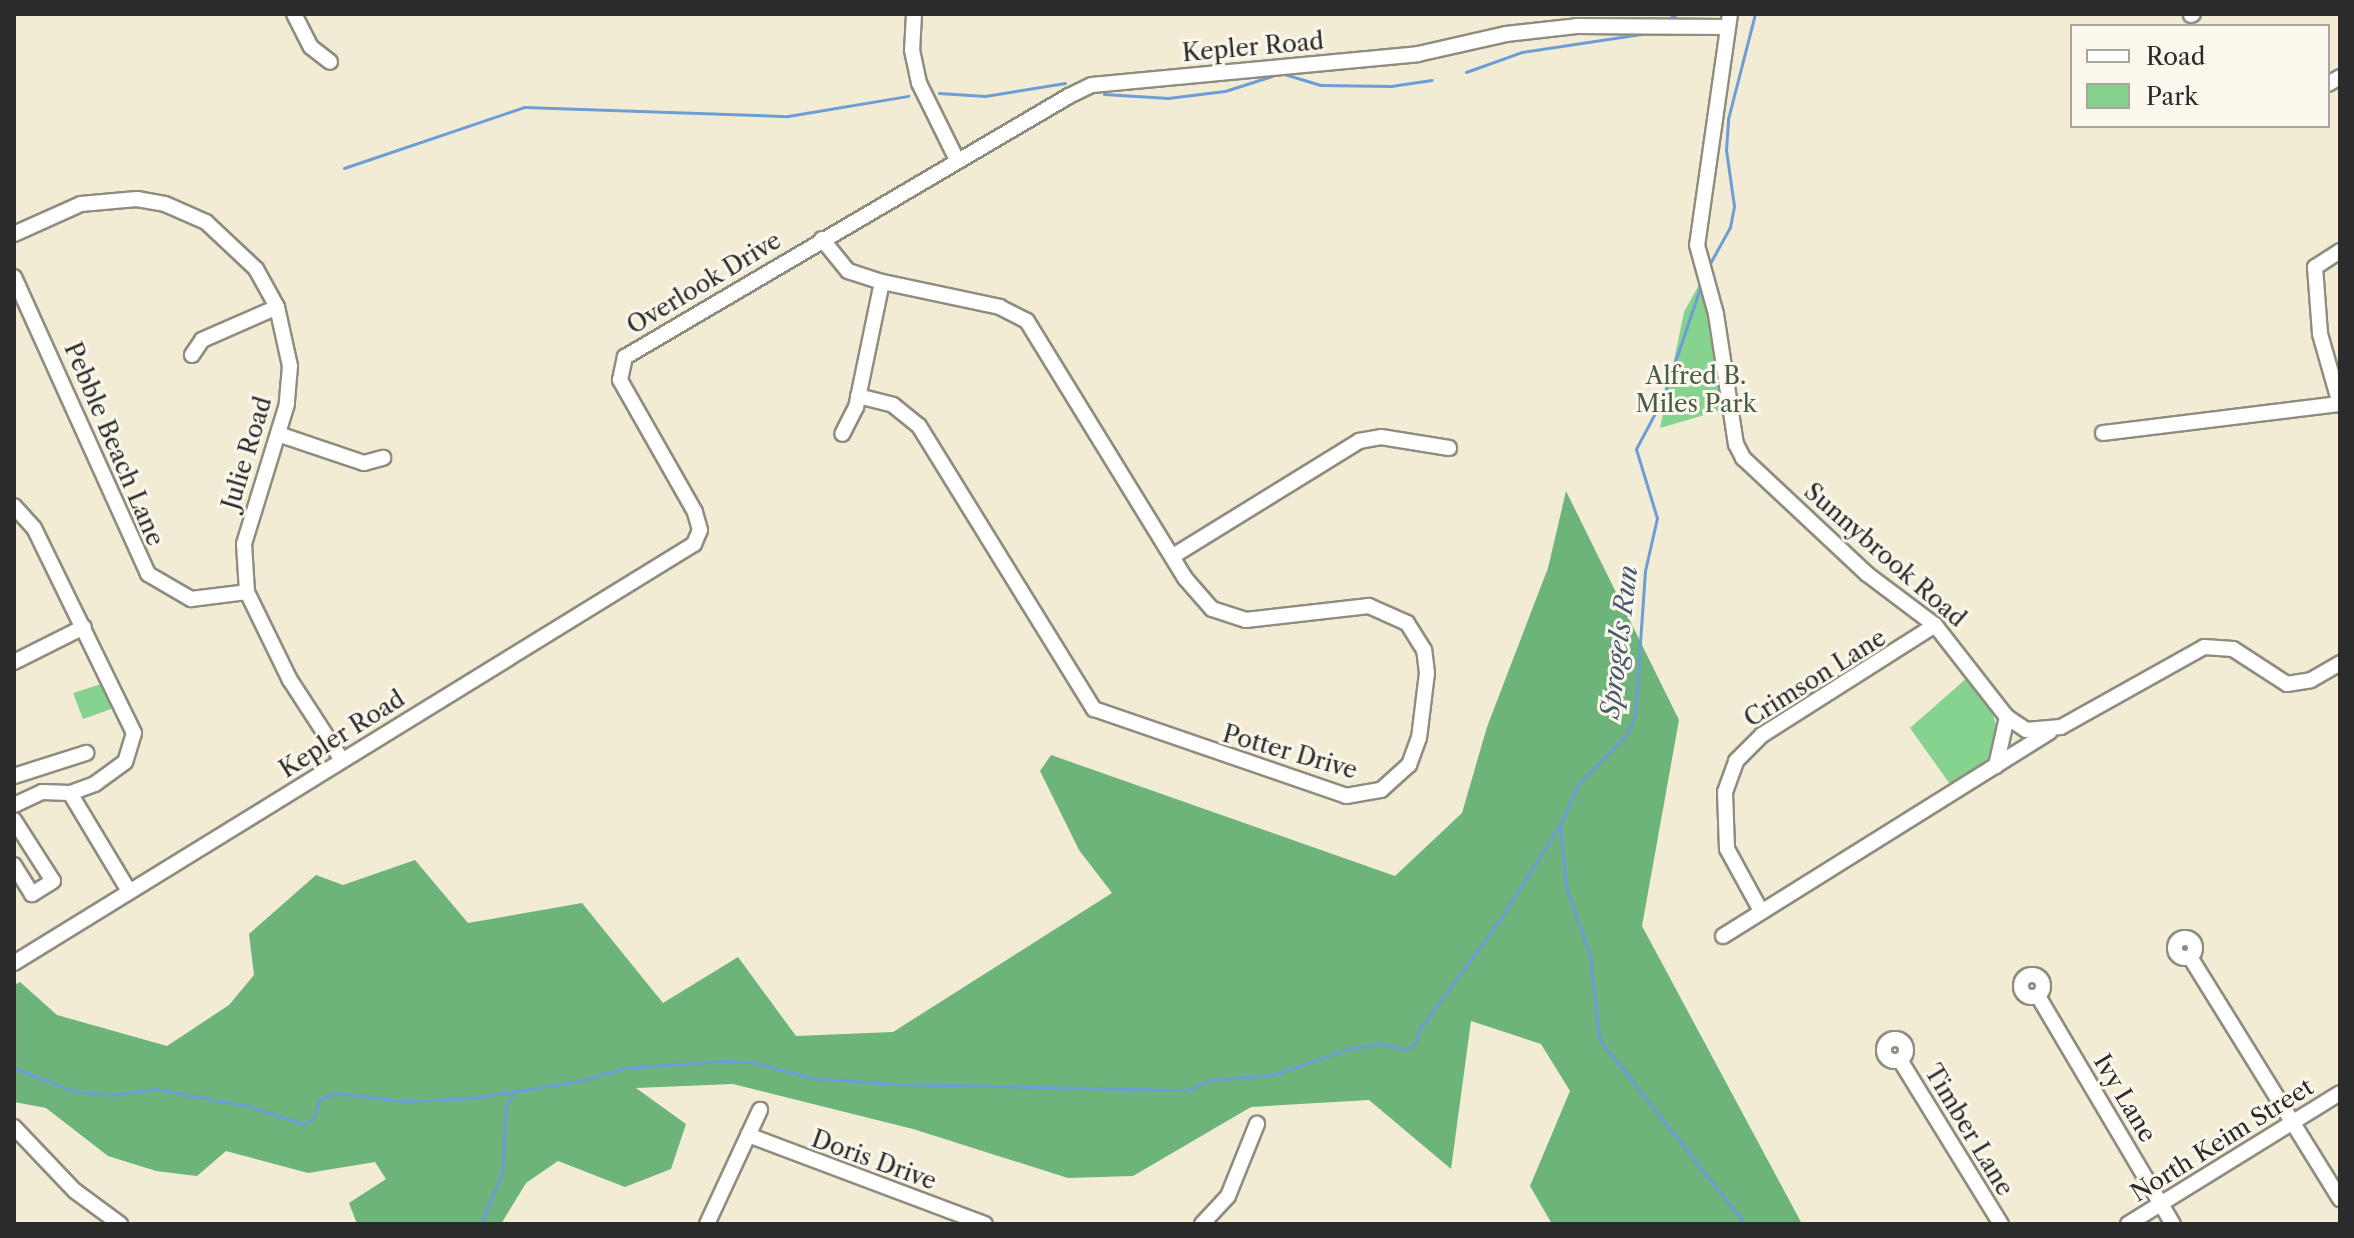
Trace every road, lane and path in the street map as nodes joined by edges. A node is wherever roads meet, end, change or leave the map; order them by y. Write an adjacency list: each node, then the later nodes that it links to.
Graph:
1 (294, 14): 5 (street)
2 (914, 14): 6 (street)
3 (1574, 20): 4 (street, Kepler Road); 6 (street, Kepler Road)
4 (1728, 21): 25 (street, Sunnybrook Road)
5 (330, 62)
6 (957, 160): 8 (street, Kepler Road)
7 (14, 234): 12 (street, Julie Road)
8 (822, 239): 11 (street, Potter Drive); 22 (street, Overlook Drive)
9 (2340, 251): 15 (street)
10 (14, 277): 24 (street, Pebble Beach Lane)
11 (882, 282): 14 (street); 23 (street, Potter Drive)
12 (277, 307): 13 (street); 17 (street, Julie Road)
13 (192, 355)
14 (858, 396): 18 (street); 23 (street, Potter Drive)
15 (2340, 404): 16 (street)
16 (2103, 433)
17 (278, 434): 20 (street); 24 (street, Julie Road)
18 (842, 434)
19 (1449, 448): 23 (street)
20 (383, 458)
21 (14, 506): 26 (street)
22 (694, 544): 32 (street, Kepler Road)
23 (1173, 556)
24 (247, 592): 32 (street)
25 (1935, 625): 29 (street, Sunnybrook Road); 42 (street, Crimson Lane)
26 (84, 627): 27 (street); 37 (street)
27 (14, 662)
28 (2340, 663): 30 (street)
29 (2007, 717): 30 (street, Sunnybrook Road); 33 (street)
30 (2050, 731): 33 (street)
31 (86, 753): 34 (street)
32 (342, 760): 41 (street, Kepler Road)
33 (1996, 766): 42 (street)
34 (39, 768): 35 (street); 36 (street)
35 (14, 776)
36 (48, 791): 37 (street); 38 (street)
37 (70, 793): 41 (street)
38 (14, 805)
39 (14, 820): 40 (street)
40 (14, 865)
41 (129, 891): 45 (street, Kepler Road)
42 (1761, 911): 43 (street)
43 (1723, 936)
44 (2190, 957): 50 (street)
45 (14, 963)
46 (2038, 996): 55 (street, Ivy Lane)
47 (1900, 1060): 60 (street, Timber Lane)
48 (2340, 1093): 50 (street, North Keim Street)
49 (760, 1110): 53 (street)
50 (2291, 1123): 54 (street); 55 (street, North Keim Street)
51 (1257, 1124): 59 (street)
52 (14, 1127): 56 (street)
53 (748, 1135): 57 (street); 58 (street, Doris Drive)
54 (2340, 1199)
55 (2163, 1203): 61 (street, North Keim Street); 62 (street, Ivy Lane)
56 (120, 1224)
57 (707, 1224)
58 (985, 1224)
59 (1202, 1224)
60 (2001, 1224)
61 (2128, 1224)
62 (2173, 1224)

